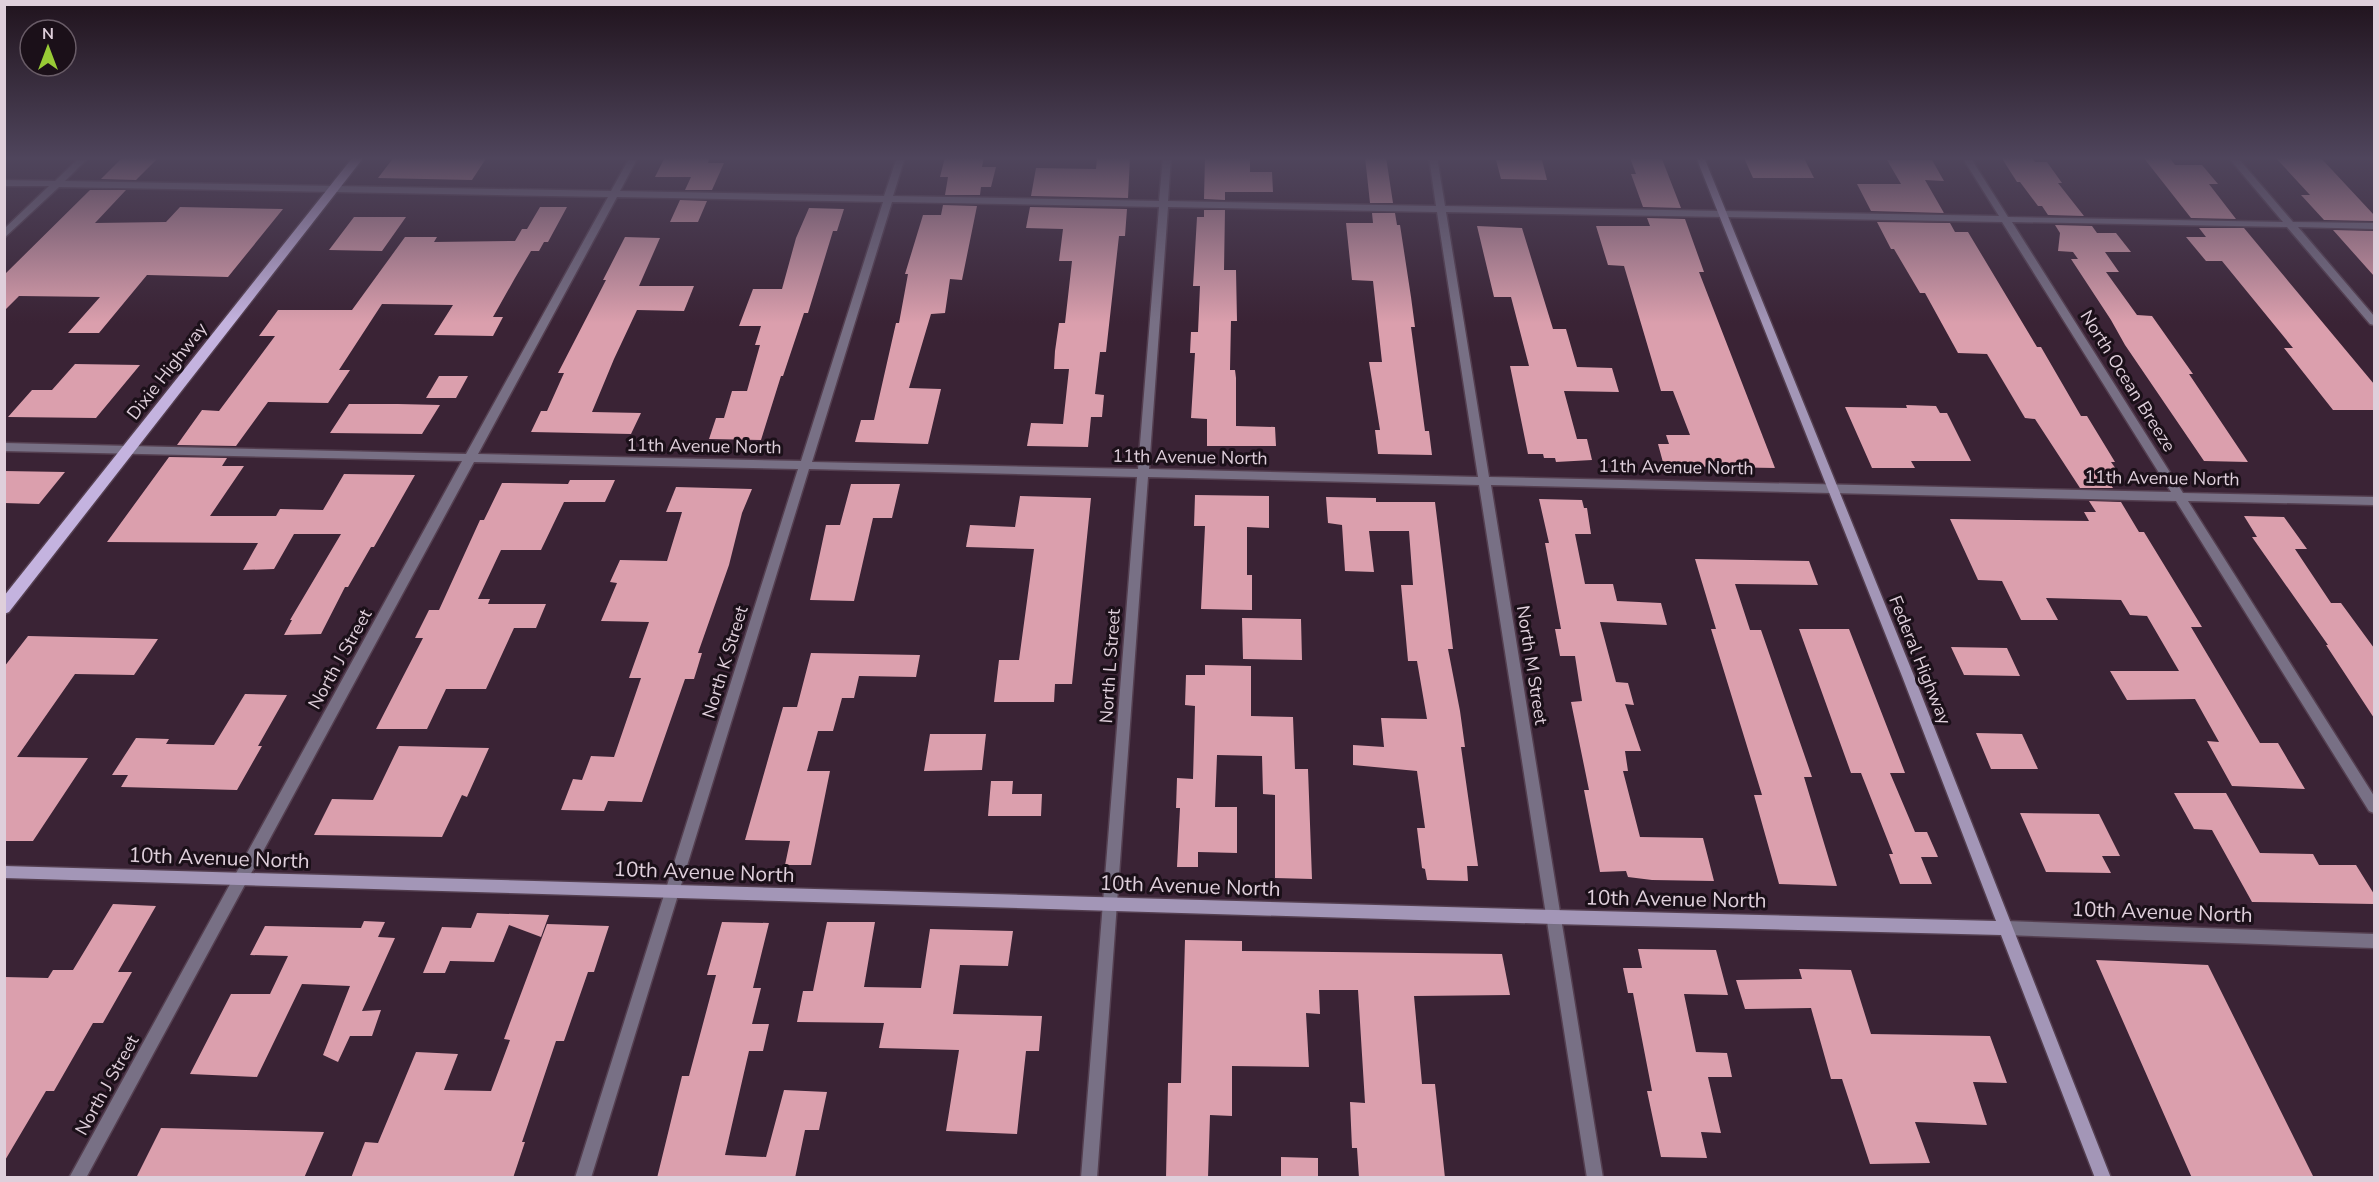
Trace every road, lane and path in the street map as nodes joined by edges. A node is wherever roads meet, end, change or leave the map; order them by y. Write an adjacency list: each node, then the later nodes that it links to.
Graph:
1 (28, 212): 14 (street)
2 (316, 212): 17 (main road, Dixie Highway)
3 (604, 212): 18 (street, North J Street)
4 (884, 212): 19 (street, North K Street)
5 (1162, 212): 20 (street, North L Street)
6 (1442, 212): 21 (street, North M Street)
7 (1663, 212): 10 (street)
8 (2001, 212): 11 (street, North Ocean Breeze)
9 (2280, 212): 12 (street)
10 (1722, 213): 11 (street); 22 (main road, Federal Highway)
11 (2005, 219): 12 (street); 23 (street, North Ocean Breeze)
12 (2290, 224): 13 (street); 15 (street)
13 (2374, 226)
14 (4, 235)
15 (2374, 322)
16 (4, 447): 17 (street, 11th Avenue North)
17 (129, 449): 18 (street, 11th Avenue North); 25 (main road, Dixie Highway)
18 (469, 459): 19 (street, 11th Avenue North); 28 (street, North J Street)
19 (804, 466): 20 (street, 11th Avenue North); 29 (street, North K Street)
20 (1143, 474): 21 (street, 11th Avenue North); 30 (street, North L Street)
21 (1485, 482): 22 (street, 11th Avenue North); 31 (street, North M Street)
22 (1831, 488): 23 (street, 11th Avenue North); 32 (main road, Federal Highway)
23 (2180, 497): 24 (street, 11th Avenue North); 26 (street, North Ocean Breeze)
24 (2374, 501)
25 (4, 608)
26 (2374, 807)
27 (4, 872): 28 (main road, 10th Avenue North)
28 (240, 880): 29 (main road, 10th Avenue North); 34 (street, North J Street)
29 (672, 892): 30 (main road, 10th Avenue North); 35 (street, North K Street)
30 (1110, 905): 31 (main road, 10th Avenue North); 36 (street, North L Street)
31 (1554, 917): 32 (main road, 10th Avenue North); 37 (street, North M Street)
32 (2006, 928): 33 (street, 10th Avenue North); 38 (main road, Federal Highway)
33 (2374, 940)
34 (77, 1178)
35 (583, 1178)
36 (1089, 1178)
37 (1595, 1178)
38 (2103, 1178)

